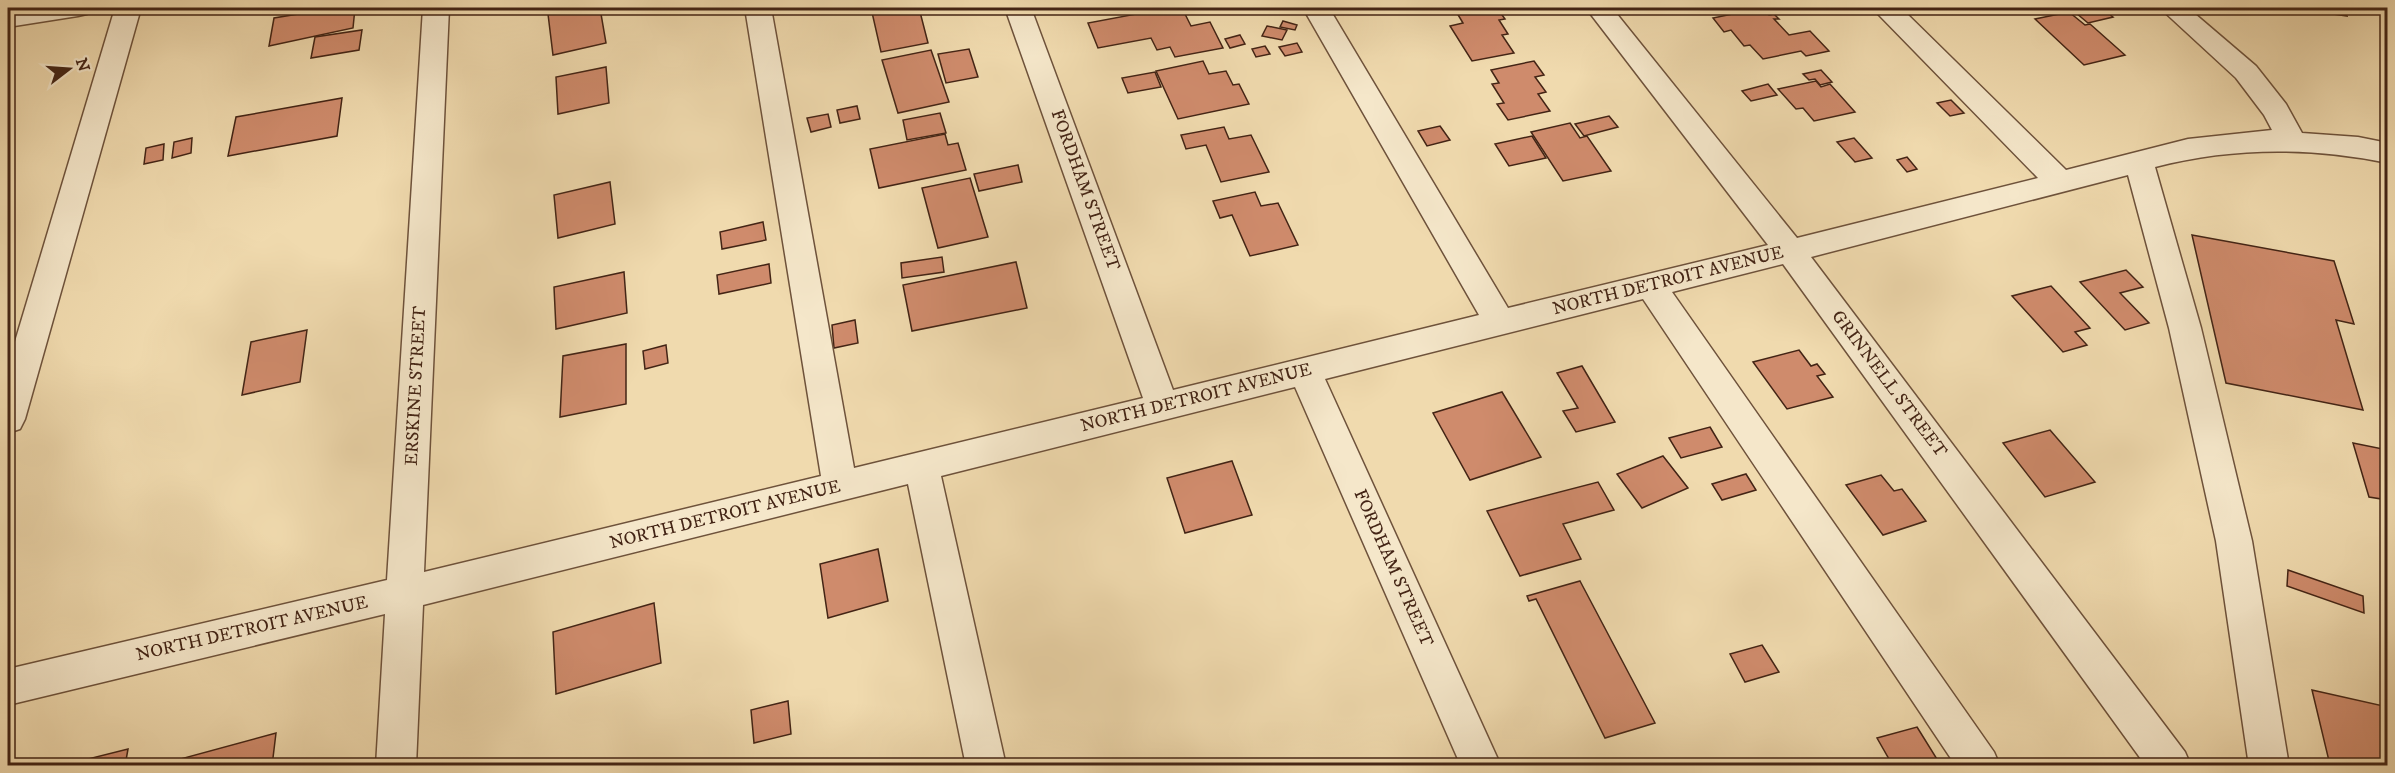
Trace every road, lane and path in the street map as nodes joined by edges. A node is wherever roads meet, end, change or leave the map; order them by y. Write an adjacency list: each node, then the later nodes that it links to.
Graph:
1 (78, 8): 10 (street)
2 (128, 8): 20 (street)
3 (436, 8): 23 (street, ERSKINE STREET)
4 (758, 8): 22 (street)
5 (1018, 8): 19 (street, FORDHAM STREET)
6 (1316, 8): 17 (street)
7 (1599, 8): 15 (street, GRINNELL STREET)
8 (1887, 8): 14 (street)
9 (2173, 8): 11 (street)
10 (8, 19)
11 (2292, 141): 12 (street, NORTH DETROIT AVENUE); 13 (street, NORTH DETROIT AVENUE)
12 (2388, 153)
13 (2139, 161): 14 (street, NORTH DETROIT AVENUE); 30 (street)
14 (2060, 182): 15 (street, NORTH DETROIT AVENUE)
15 (1790, 251): 16 (street, NORTH DETROIT AVENUE); 29 (street, GRINNELL STREET)
16 (1650, 285): 17 (street, NORTH DETROIT AVENUE); 28 (street)
17 (1500, 323): 18 (street, NORTH DETROIT AVENUE)
18 (1305, 371): 19 (street, NORTH DETROIT AVENUE); 27 (street, FORDHAM STREET)
19 (1163, 406): 21 (street, NORTH DETROIT AVENUE)
20 (8, 419)
21 (921, 466): 22 (street, NORTH DETROIT AVENUE); 26 (street)
22 (840, 487): 23 (street, NORTH DETROIT AVENUE)
23 (405, 592): 24 (street, NORTH DETROIT AVENUE); 25 (street, ERSKINE STREET)
24 (8, 687)
25 (396, 765)
26 (986, 765)
27 (1480, 765)
28 (1980, 765)
29 (2171, 765)
30 (2269, 765)

